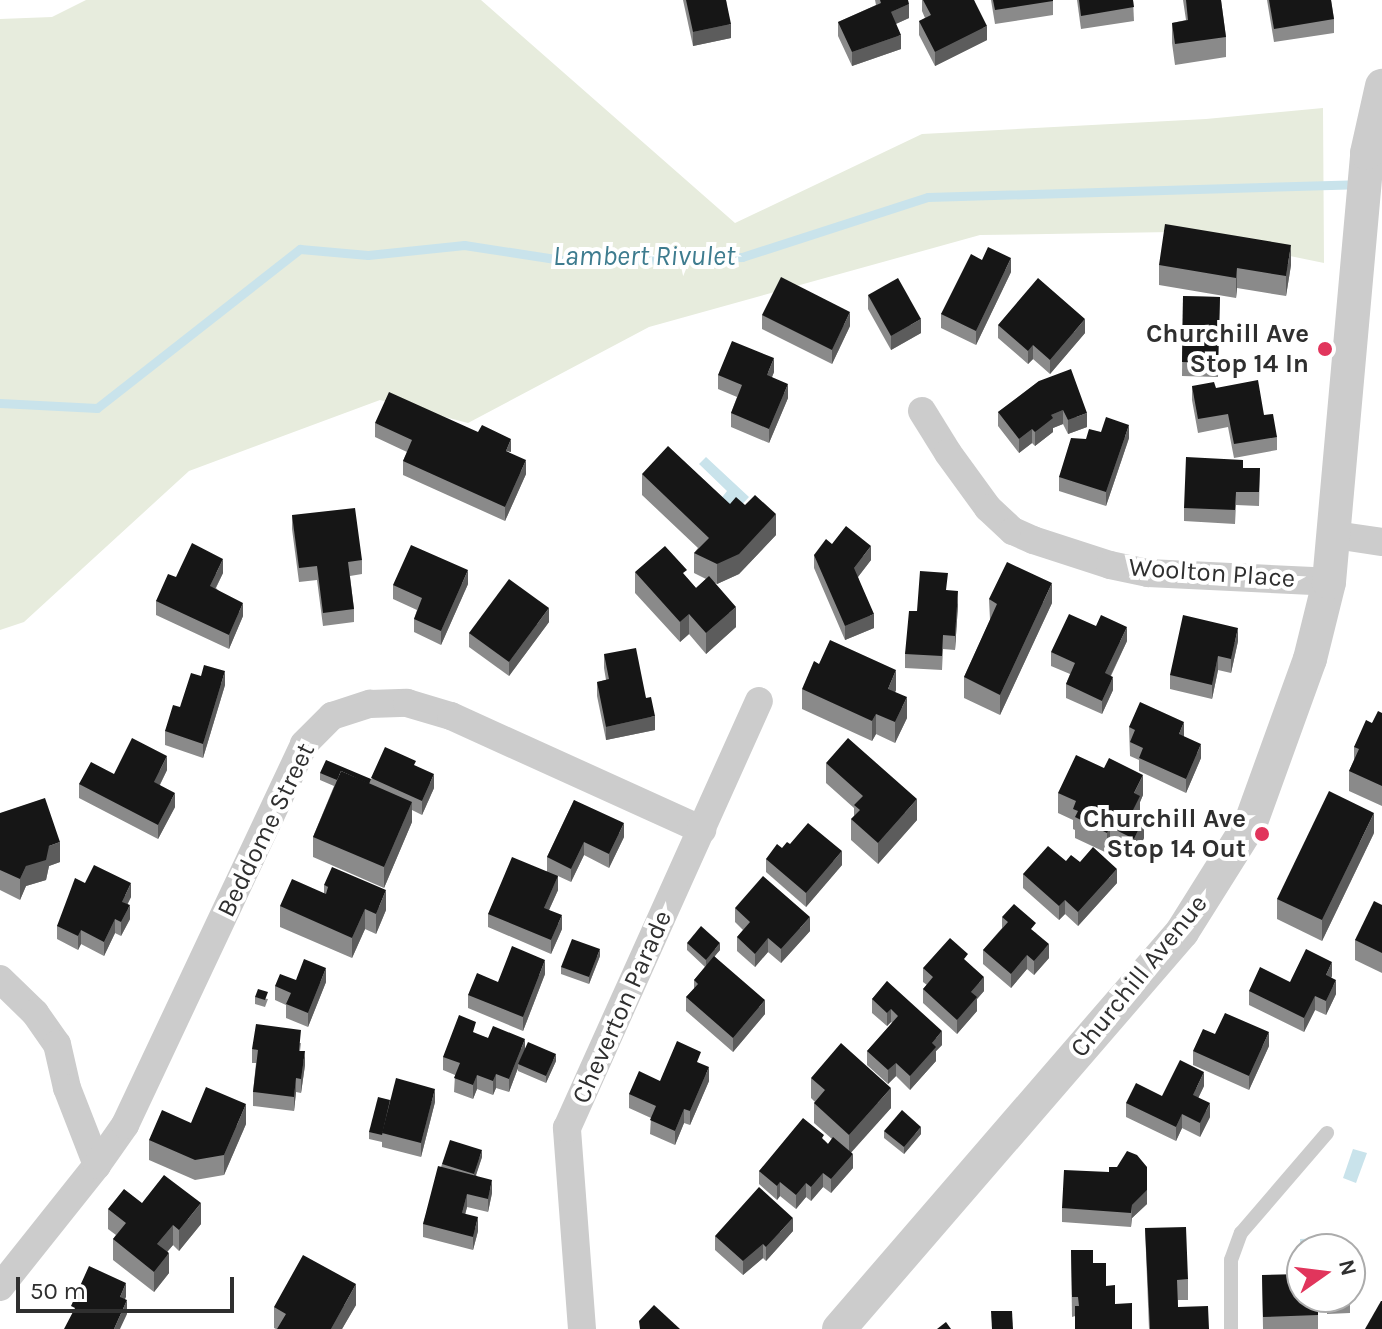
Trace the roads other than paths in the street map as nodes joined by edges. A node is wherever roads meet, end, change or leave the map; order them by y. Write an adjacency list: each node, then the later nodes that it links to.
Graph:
1 (1382, 86): 3 (street, Churchill Avenue)
2 (922, 411): 5 (street, Woolton Place)
3 (1335, 535): 4 (street); 5 (street, Churchill Avenue)
4 (1382, 542)
5 (1329, 582): 13 (street, Churchill Avenue)
6 (759, 701): 7 (street, Cheverton Parade)
7 (702, 830): 10 (street, Beddome Street); 12 (street, Cheverton Parade)
8 (0, 979): 10 (street)
9 (1327, 1133): 14 (lane)
10 (97, 1165): 11 (street, Beddome Street)
11 (0, 1287)
12 (582, 1329)
13 (839, 1329)
14 (1231, 1329)

